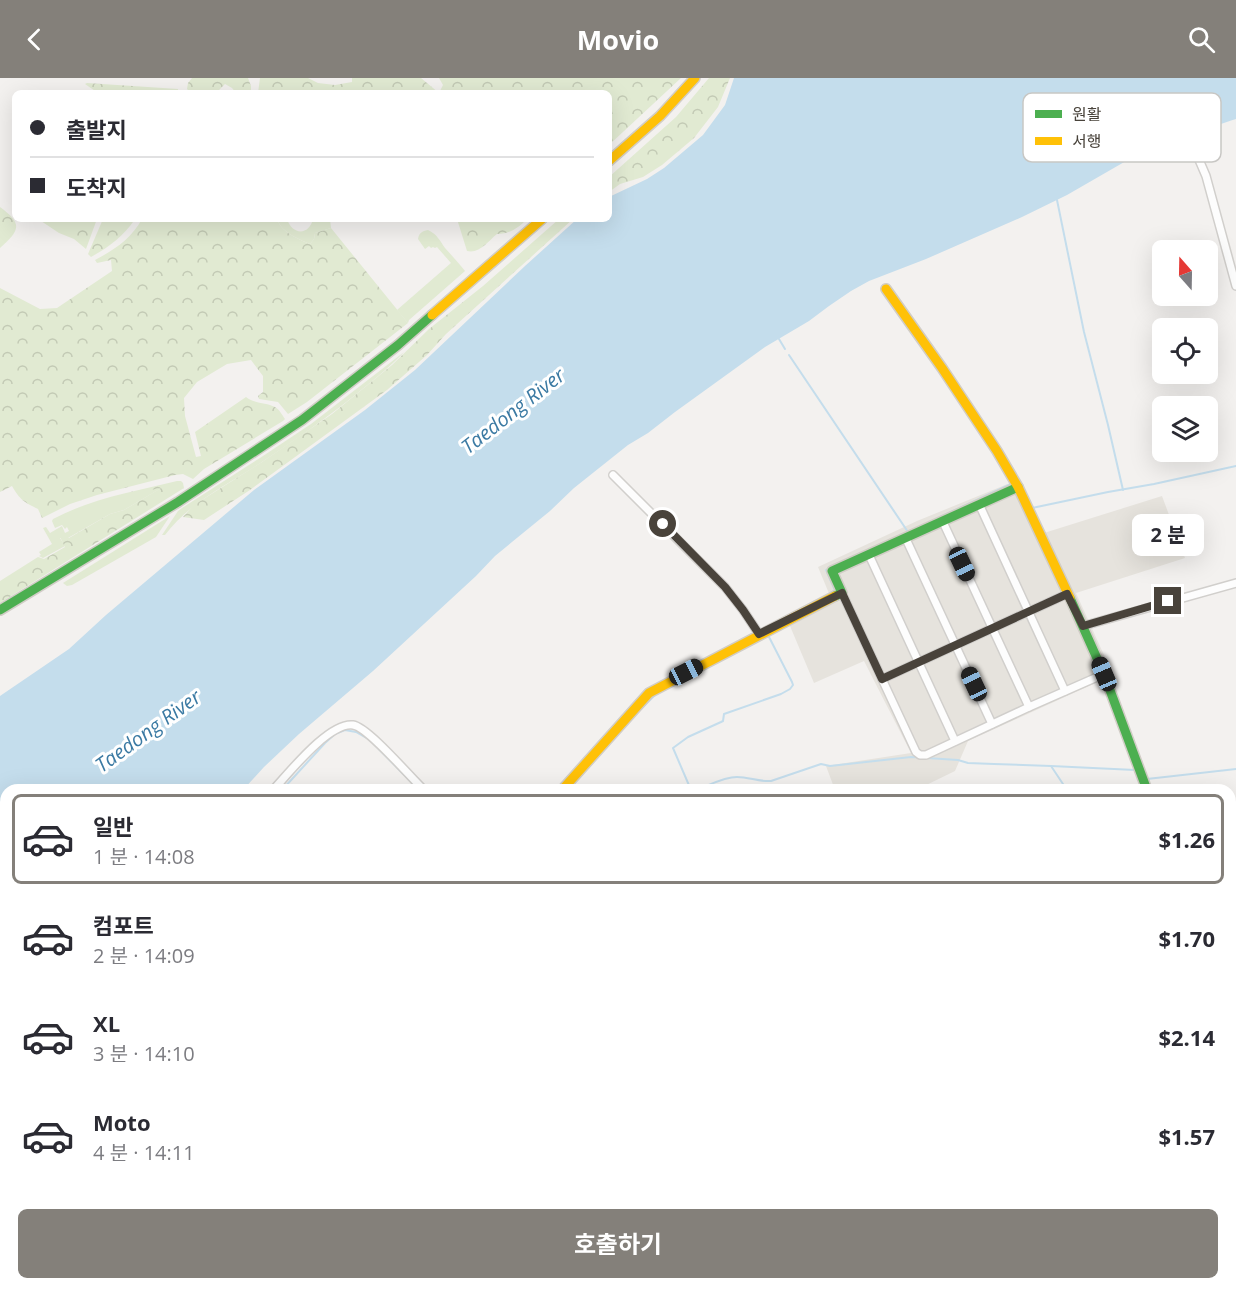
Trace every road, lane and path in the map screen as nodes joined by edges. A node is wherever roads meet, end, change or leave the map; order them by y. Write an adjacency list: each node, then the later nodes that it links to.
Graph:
1 (695, 78): 2 (main road)
2 (612, 158)
3 (1200, 162): 5 (street)
4 (538, 222): 16 (main road)
5 (1236, 286)
6 (886, 289): 8 (main road)
7 (613, 475): 20 (street)
8 (1018, 487): 9 (main road); 15 (main road)
9 (979, 504): 10 (main road); 17 (street)
10 (943, 522): 11 (main road); 19 (street)
11 (906, 539): 12 (main road); 21 (street)
12 (869, 555): 14 (main road); 22 (street)
13 (1236, 583): 18 (street)
14 (842, 593): 20 (main road); 24 (street)
15 (1067, 594): 17 (street); 18 (main road)
16 (0, 610)
17 (1029, 612): 19 (street); 25 (street)
18 (1083, 626): 23 (main road)
19 (992, 628): 21 (street); 26 (street)
20 (759, 634): 31 (main road)
21 (955, 645): 22 (street); 27 (street)
22 (919, 662): 24 (street); 28 (street)
23 (1104, 674): 25 (street); 32 (main road)
24 (882, 679): 28 (street)
25 (1065, 691): 26 (street)
26 (1029, 707): 27 (street)
27 (992, 724): 28 (street)
28 (955, 741)
29 (279, 784): 30 (street)
30 (418, 784)
31 (567, 784)
32 (1145, 784)

